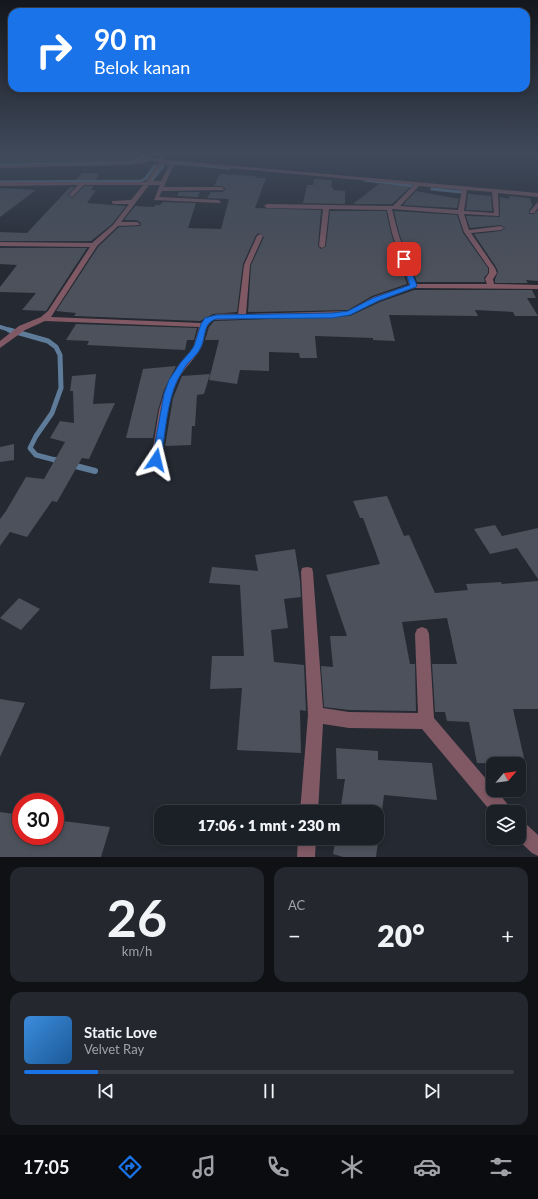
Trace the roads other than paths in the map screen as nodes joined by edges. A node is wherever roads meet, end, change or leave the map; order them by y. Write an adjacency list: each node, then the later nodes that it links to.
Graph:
1 (139, 194): 7 (street)
2 (159, 194): 8 (street)
3 (407, 194): 11 (street)
4 (464, 194): 13 (street)
5 (494, 194): 13 (street)
6 (114, 202): 7 (street)
7 (133, 202): 15 (street)
8 (218, 202)
9 (538, 204): 14 (street)
10 (267, 206): 12 (street)
11 (392, 207): 12 (street); 13 (street); 23 (street)
12 (326, 208): 22 (street)
13 (460, 212): 18 (street)
14 (532, 212)
15 (116, 224): 16 (street); 21 (street)
16 (137, 224)
17 (501, 228): 18 (street)
18 (467, 232): 24 (street)
19 (260, 236): 26 (street)
20 (0, 244): 21 (street)
21 (94, 246): 27 (street)
22 (322, 246)
23 (413, 286): 24 (street); 26 (street)
24 (491, 286): 25 (street)
25 (538, 287)
26 (242, 317): 28 (street)
27 (44, 319): 28 (street); 29 (street)
28 (203, 325): 30 (street)
29 (0, 344)
30 (156, 460)
31 (307, 572): 33 (street)
32 (422, 634): 34 (street)
33 (316, 715): 34 (street); 35 (street)
34 (426, 721): 36 (street)
35 (310, 805)
36 (497, 805)
37 (526, 836): 39 (street)
38 (307, 845): 40 (street)
39 (538, 847)
40 (306, 857)

